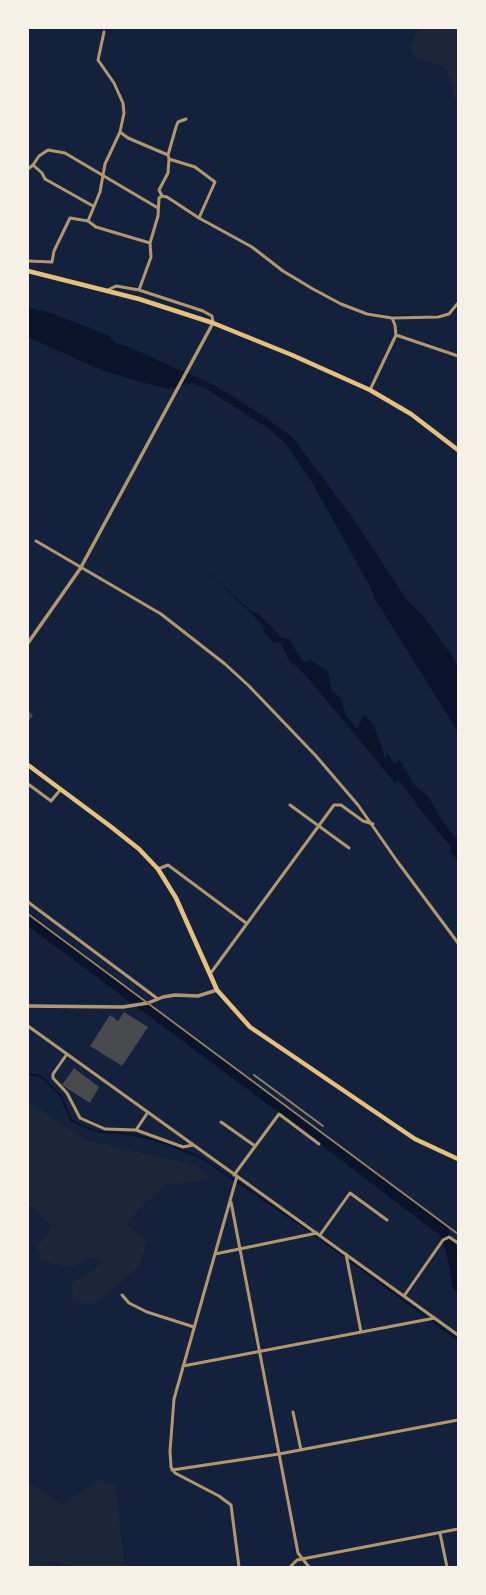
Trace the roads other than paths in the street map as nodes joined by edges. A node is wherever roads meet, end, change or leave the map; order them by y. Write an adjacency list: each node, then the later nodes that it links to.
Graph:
1 (104, 32): 3 (street)
2 (186, 119): 4 (street)
3 (120, 132): 4 (street); 7 (street)
4 (168, 157): 8 (street); 11 (street)
5 (33, 165): 6 (street); 7 (street); 9 (street)
6 (28, 169)
7 (103, 174): 9 (street); 10 (street)
8 (162, 196): 10 (street); 11 (street)
9 (93, 206): 12 (street)
10 (158, 208): 13 (street)
11 (199, 218): 19 (street)
12 (88, 221): 13 (street); 14 (street)
13 (150, 243): 16 (street)
14 (28, 261)
15 (28, 271): 17 (highway)
16 (139, 290): 17 (street); 20 (street)
17 (104, 292): 20 (highway)
18 (458, 303): 19 (street)
19 (392, 318): 21 (street)
20 (213, 323): 23 (highway); 26 (street)
21 (396, 335): 22 (street); 23 (street)
22 (458, 356)
23 (370, 390): 24 (highway)
24 (458, 450)
25 (36, 541): 26 (street)
26 (80, 569): 27 (street); 32 (street)
27 (28, 643)
28 (28, 765): 30 (highway)
29 (28, 784): 30 (street)
30 (61, 789): 35 (highway)
31 (290, 805): 33 (street)
32 (372, 824): 33 (street); 38 (street)
33 (319, 825): 34 (street); 37 (street)
34 (349, 848)
35 (158, 869): 37 (street); 39 (highway)
36 (28, 902): 41 (street)
37 (246, 924): 39 (street)
38 (458, 943)
39 (210, 974): 40 (highway)
40 (217, 990): 41 (street); 51 (highway)
41 (158, 999): 42 (street)
42 (28, 1006)
43 (28, 1026): 44 (street)
44 (67, 1054): 45 (street); 47 (street)
45 (148, 1112): 47 (street); 49 (street)
46 (221, 1122): 50 (street)
47 (136, 1130): 49 (street)
48 (319, 1144): 50 (street)
49 (193, 1145): 52 (street)
50 (255, 1146): 52 (street)
51 (458, 1159)
52 (236, 1176): 53 (street); 55 (street)
53 (231, 1200): 57 (street); 58 (street)
54 (387, 1220): 55 (street)
55 (318, 1234): 57 (street); 59 (street)
56 (458, 1242): 61 (street)
57 (240, 1249): 58 (street); 66 (street)
58 (215, 1254): 63 (street)
59 (346, 1254): 61 (street); 64 (street)
60 (122, 1295): 63 (street)
61 (404, 1296): 62 (street)
62 (435, 1318): 64 (street); 65 (street)
63 (194, 1327): 67 (street)
64 (361, 1332): 66 (street)
65 (458, 1335)
66 (260, 1352): 67 (street); 71 (street)
67 (183, 1366): 72 (street)
68 (293, 1412): 70 (street)
69 (458, 1420): 70 (street)
70 (300, 1450): 71 (street)
71 (279, 1454): 72 (street); 75 (street)
72 (172, 1470): 77 (street)
73 (458, 1530): 74 (street)
74 (440, 1533): 75 (street); 79 (street)
75 (302, 1559): 76 (street); 78 (street)
76 (292, 1566)
77 (239, 1567)
78 (308, 1567)
79 (447, 1567)

